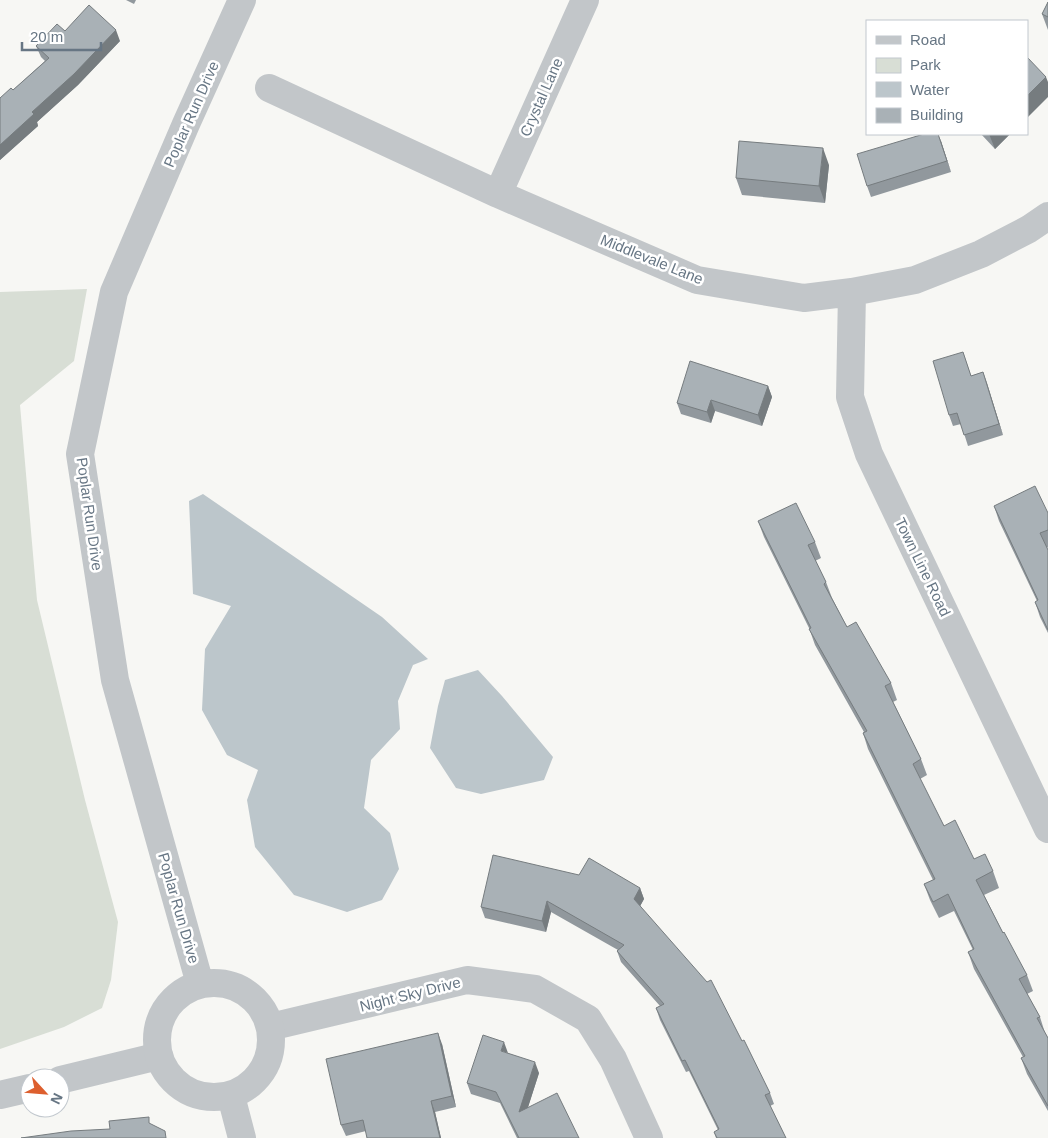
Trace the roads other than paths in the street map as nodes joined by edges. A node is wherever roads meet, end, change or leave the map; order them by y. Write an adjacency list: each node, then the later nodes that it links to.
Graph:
1 (242, 0): 8 (street, Poplar Run Drive)
2 (585, 0): 4 (street, Crystal Lane)
3 (269, 88): 4 (street, Middlevale Lane)
4 (498, 194): 6 (street, Middlevale Lane)
5 (1048, 216): 6 (street, Middlevale Lane)
6 (852, 292): 7 (street, Town Line Road)
7 (1048, 829)
8 (200, 984): 9 (street); 10 (street)
9 (270, 1027): 14 (street); 16 (street, Night Sky Drive)
10 (159, 1056): 11 (street); 14 (street)
11 (70, 1078)
12 (20, 1090): 13 (street)
13 (0, 1095)
14 (231, 1096): 15 (street)
15 (242, 1138)
16 (650, 1138)

